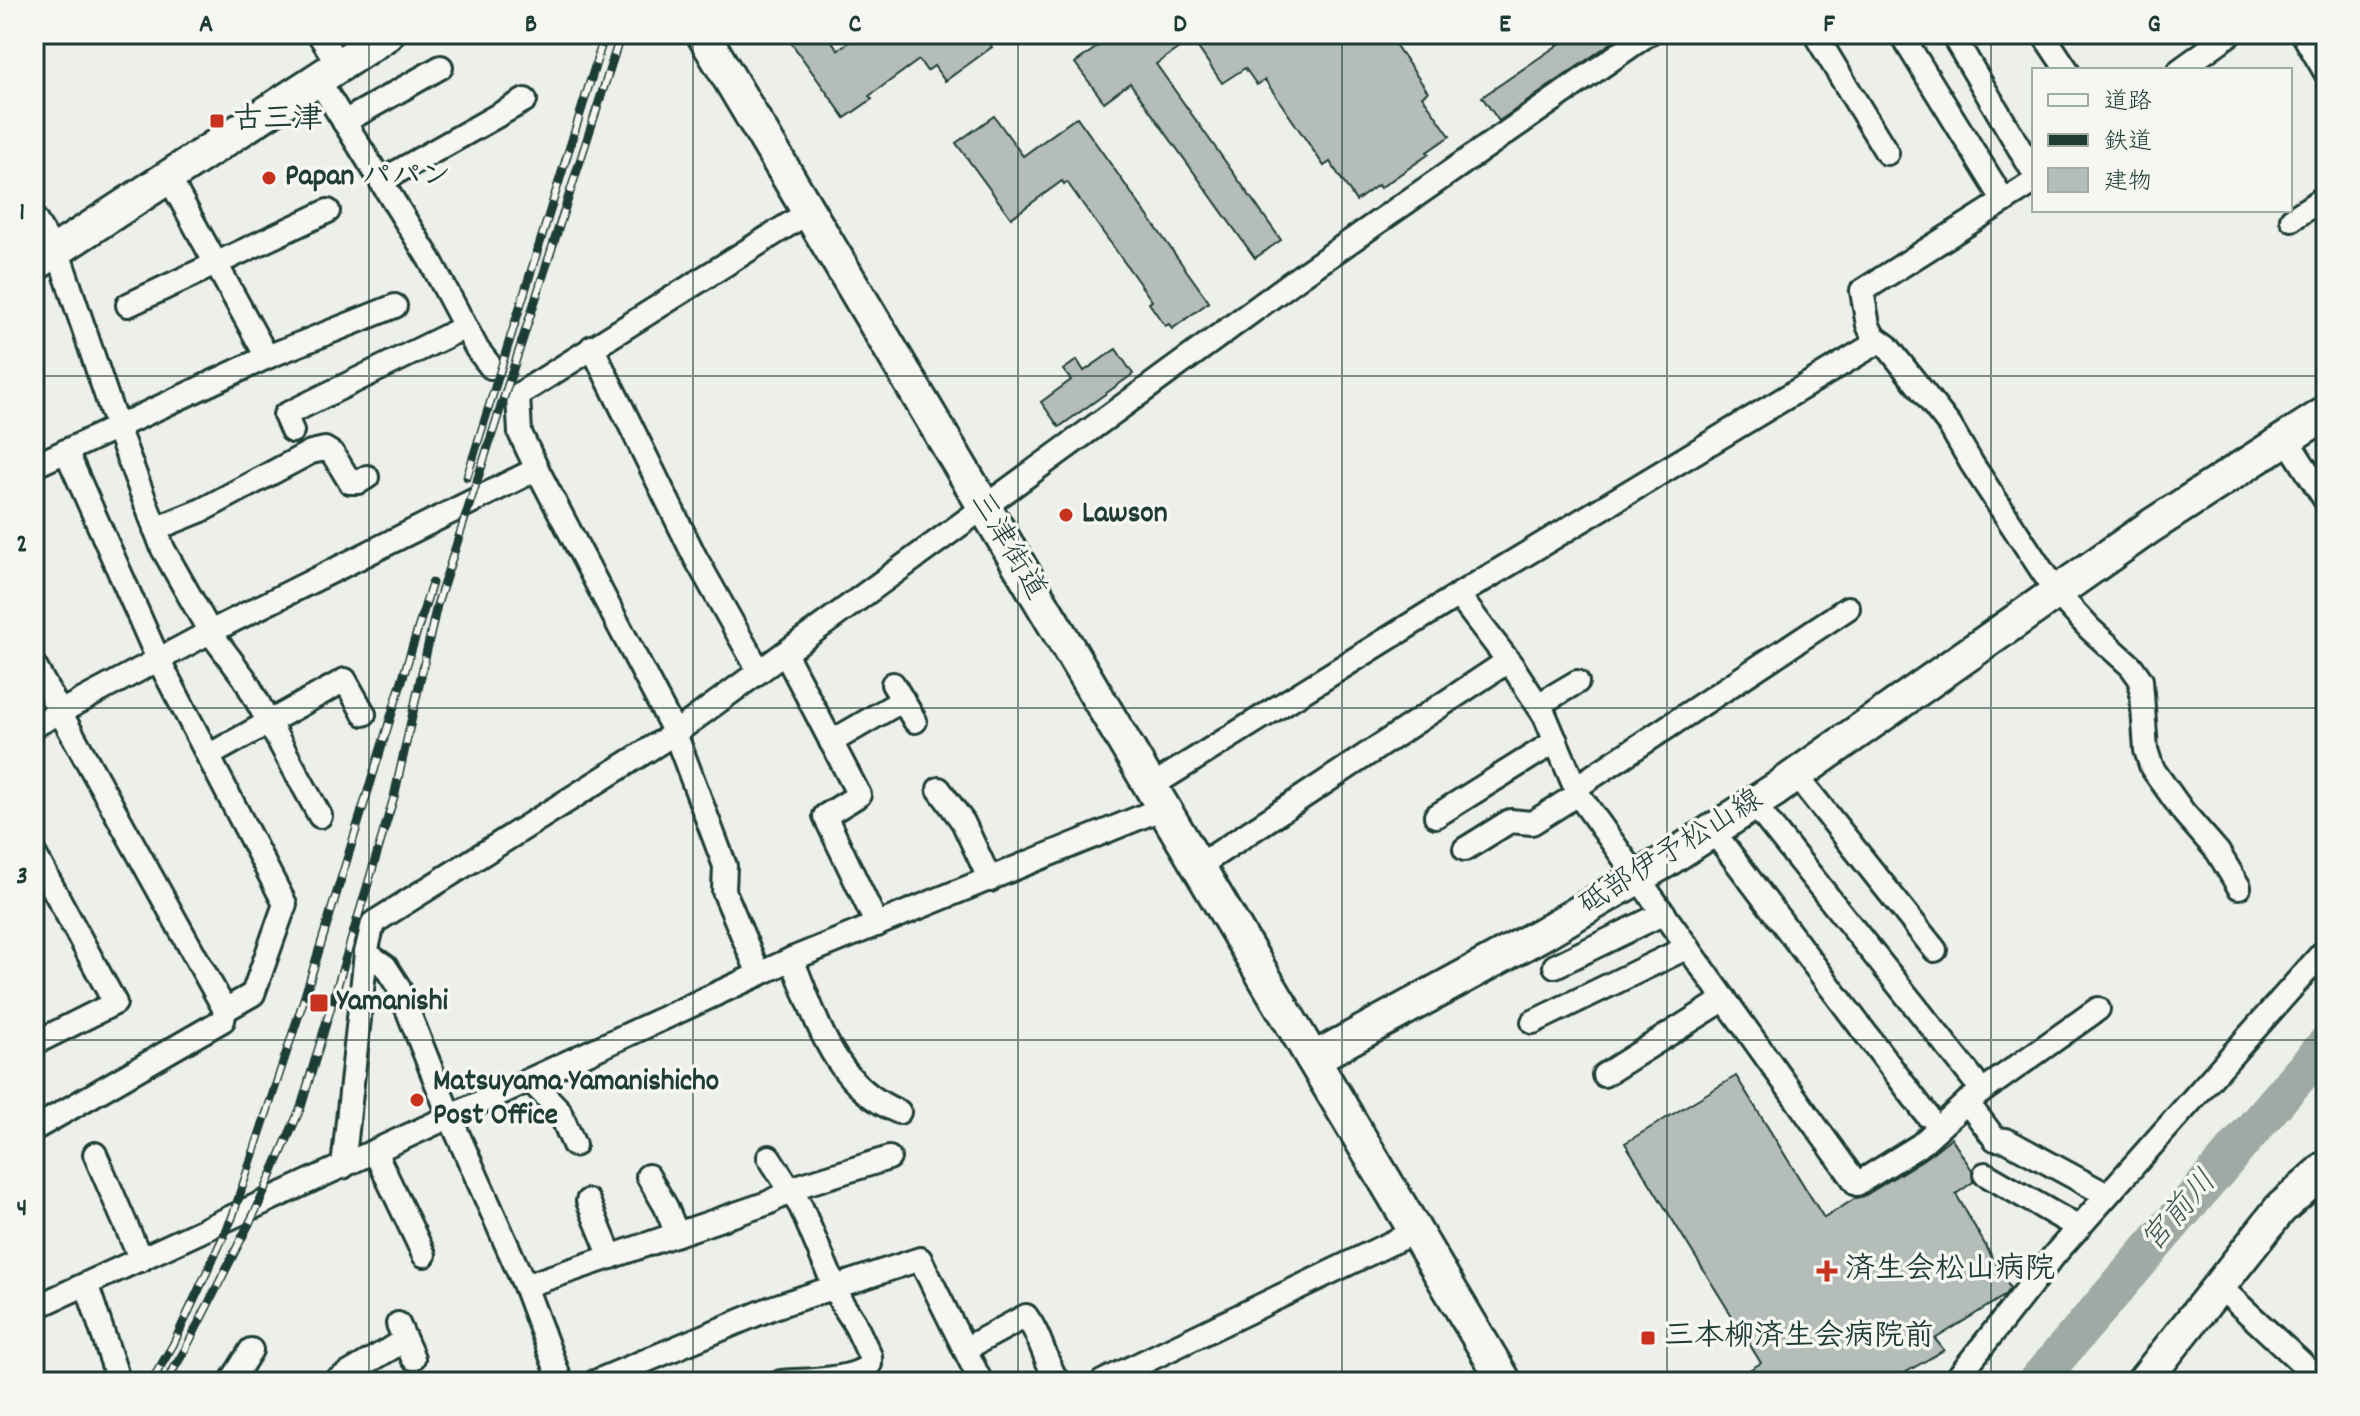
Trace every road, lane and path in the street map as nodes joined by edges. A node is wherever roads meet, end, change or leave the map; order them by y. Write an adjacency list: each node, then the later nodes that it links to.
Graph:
1 (319, 34): 14 (street)
2 (387, 34): 14 (main road)
3 (703, 34): 26 (main road, 三津街道)
4 (1648, 34): 47 (street)
5 (1815, 34): 18 (street)
6 (1901, 34): 24 (street)
7 (1952, 34): 19 (street)
8 (2043, 34): 12 (street)
9 (2230, 34): 13 (street)
10 (2303, 34): 15 (street)
11 (441, 67): 17 (street)
12 (2066, 68)
13 (2183, 68)
14 (328, 71): 17 (street); 20 (main road)
15 (2326, 73)
16 (525, 100): 21 (street)
17 (344, 122): 21 (street)
18 (1887, 153)
19 (2032, 170)
20 (168, 176): 29 (main road); 30 (street)
21 (381, 181): 33 (street)
22 (2032, 183): 24 (street)
23 (2326, 196): 28 (street)
24 (2004, 201): 34 (street)
25 (328, 211): 30 (street)
26 (807, 213): 35 (street); 47 (main road, 三津街道)
27 (34, 218): 29 (street)
28 (2293, 220)
29 (44, 258): 39 (street)
30 (218, 263): 31 (street); 36 (street)
31 (128, 305)
32 (395, 306): 36 (street)
33 (465, 327): 37 (street); 40 (street)
34 (1878, 342): 49 (street); 50 (street)
35 (592, 347): 44 (street); 57 (street)
36 (267, 357): 39 (street)
37 (491, 367)
38 (2326, 413): 41 (main road, 砥部伊予松山線)
39 (117, 427): 42 (street); 48 (street)
40 (292, 431)
41 (2286, 438): 46 (street); 49 (main road, 砥部伊予松山線)
42 (66, 451): 43 (street); 54 (street)
43 (34, 466)
44 (537, 469): 52 (street); 65 (street)
45 (367, 477): 48 (street)
46 (2326, 501)
47 (984, 509): 53 (street); 72 (main road, 三津街道)
48 (155, 529): 52 (street)
49 (2056, 592): 69 (main road, 砥部伊予松山線); 82 (street)
50 (1458, 595): 55 (street); 72 (street)
51 (1840, 621): 71 (street)
52 (210, 632): 54 (street); 63 (street)
53 (785, 653): 57 (street); 67 (street)
54 (158, 659): 60 (street); 68 (street)
55 (1508, 661): 59 (street); 79 (street)
56 (34, 665): 60 (street)
57 (759, 671): 65 (street)
58 (1577, 682): 59 (street)
59 (1538, 705): 66 (street)
60 (58, 713): 64 (street); 94 (street)
61 (364, 714): 63 (street)
62 (915, 721): 67 (street)
63 (268, 724): 68 (street); 74 (street)
64 (34, 726)
65 (675, 733): 88 (street); 91 (street)
66 (1556, 741): 71 (street); 75 (street)
67 (831, 742): 84 (street)
68 (208, 756): 94 (street)
69 (1796, 775): 73 (main road, 砥部伊予松山線); 87 (street)
70 (939, 789): 81 (street)
71 (1577, 791): 77 (street); 80 (street)
72 (1156, 798): 79 (main road, 三津街道); 81 (street)
73 (1754, 804): 76 (main road, 砥部伊予松山線); 101 (street)
74 (320, 816)
75 (1436, 816)
76 (1713, 831): 80 (main road, 砥部伊予松山線); 103 (street)
77 (1465, 849)
78 (34, 853): 96 (street)
79 (1197, 867): 97 (main road, 三津街道)
80 (1639, 878): 83 (street); 97 (main road, 砥部伊予松山線)
81 (990, 880): 84 (street)
82 (2239, 887)
83 (1664, 913): 85 (street); 90 (street)
84 (877, 925): 89 (street)
85 (1688, 947): 92 (street); 95 (street)
86 (2326, 949): 116 (street)
87 (1935, 950)
88 (366, 953): 104 (street); 111 (street)
89 (792, 959): 91 (street); 102 (street)
90 (1555, 966)
91 (759, 974): 100 (street)
92 (1725, 999): 99 (street); 101 (street)
93 (2098, 1009): 101 (street)
94 (225, 1010): 105 (street)
95 (1533, 1022)
96 (34, 1031)
97 (1313, 1059): 119 (main road)
98 (1992, 1067): 101 (street)
99 (1602, 1072)
100 (530, 1080): 104 (street); 106 (street)
101 (1966, 1091): 116 (street)
102 (899, 1112)
103 (1927, 1115)
104 (450, 1117): 107 (street); 125 (street)
105 (34, 1129)
106 (574, 1145)
107 (375, 1152): 111 (street); 121 (street)
108 (95, 1154): 123 (street)
109 (769, 1157): 115 (street)
110 (889, 1158): 115 (street)
111 (343, 1167): 123 (street)
112 (2326, 1168): 127 (main road)
113 (1985, 1174): 118 (street)
114 (648, 1176): 120 (street)
115 (790, 1191): 120 (street); 126 (street)
116 (2107, 1195): 118 (street)
117 (588, 1201): 122 (street)
118 (2079, 1228): 143 (street)
119 (1416, 1231): 133 (street); 142 (main road)
120 (677, 1234): 122 (street)
121 (424, 1255)
122 (611, 1257): 125 (street)
123 (141, 1260): 124 (street)
124 (87, 1286): 128 (street); 135 (street)
125 (525, 1286): 137 (street)
126 (834, 1287): 130 (street); 138 (street); 139 (street)
127 (2220, 1287): 132 (main road); 144 (street)
128 (34, 1308)
129 (405, 1341): 136 (street)
130 (965, 1349): 140 (street); 141 (street)
131 (251, 1350): 134 (street)
132 (2157, 1378)
133 (1113, 1380)
134 (234, 1381)
135 (119, 1382)
136 (334, 1382)
137 (561, 1382)
138 (595, 1382)
139 (781, 1382)
140 (981, 1382)
141 (1058, 1382)
142 (1505, 1382)
143 (1954, 1382)
144 (2322, 1382)

